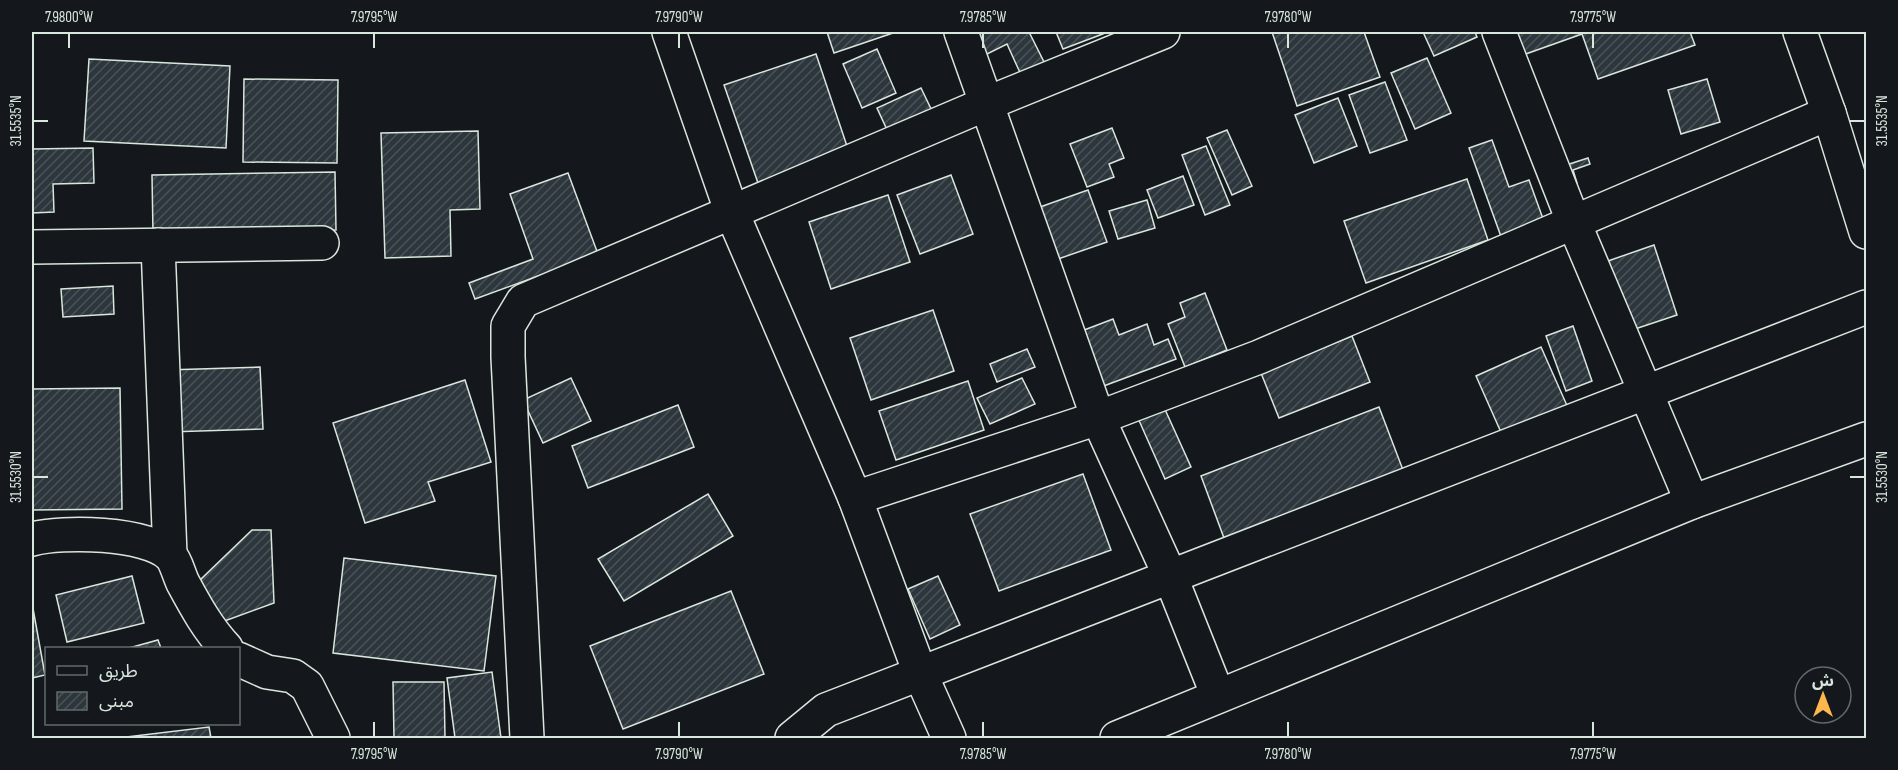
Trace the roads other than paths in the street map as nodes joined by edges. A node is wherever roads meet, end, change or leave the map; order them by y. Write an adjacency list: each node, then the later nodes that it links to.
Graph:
1 (669, 32): 8 (street)
2 (961, 32): 6 (street)
3 (1163, 32): 6 (street)
4 (1498, 32): 9 (street)
5 (1800, 32): 7 (street)
6 (988, 104): 8 (street); 16 (street)
7 (1829, 113): 9 (street); 10 (street)
8 (732, 213): 18 (street); 28 (street)
9 (1574, 223): 15 (street); 16 (street)
10 (1866, 232)
11 (322, 243): 12 (street)
12 (158, 245): 13 (street); 21 (street)
13 (32, 247)
14 (1866, 307): 15 (street)
15 (1645, 393): 19 (street); 22 (street)
16 (1098, 418): 18 (street); 22 (street)
17 (1866, 439): 19 (street)
18 (855, 498): 25 (street)
19 (1692, 502): 26 (street)
20 (32, 539): 21 (street)
21 (171, 555): 23 (street)
22 (1171, 578): 25 (street); 26 (street)
23 (225, 647)
24 (240, 660): 27 (street)
25 (920, 673): 29 (street); 30 (street)
26 (1218, 696): 31 (street)
27 (333, 738)
28 (527, 738)
29 (792, 738)
30 (949, 738)
31 (1117, 738)

